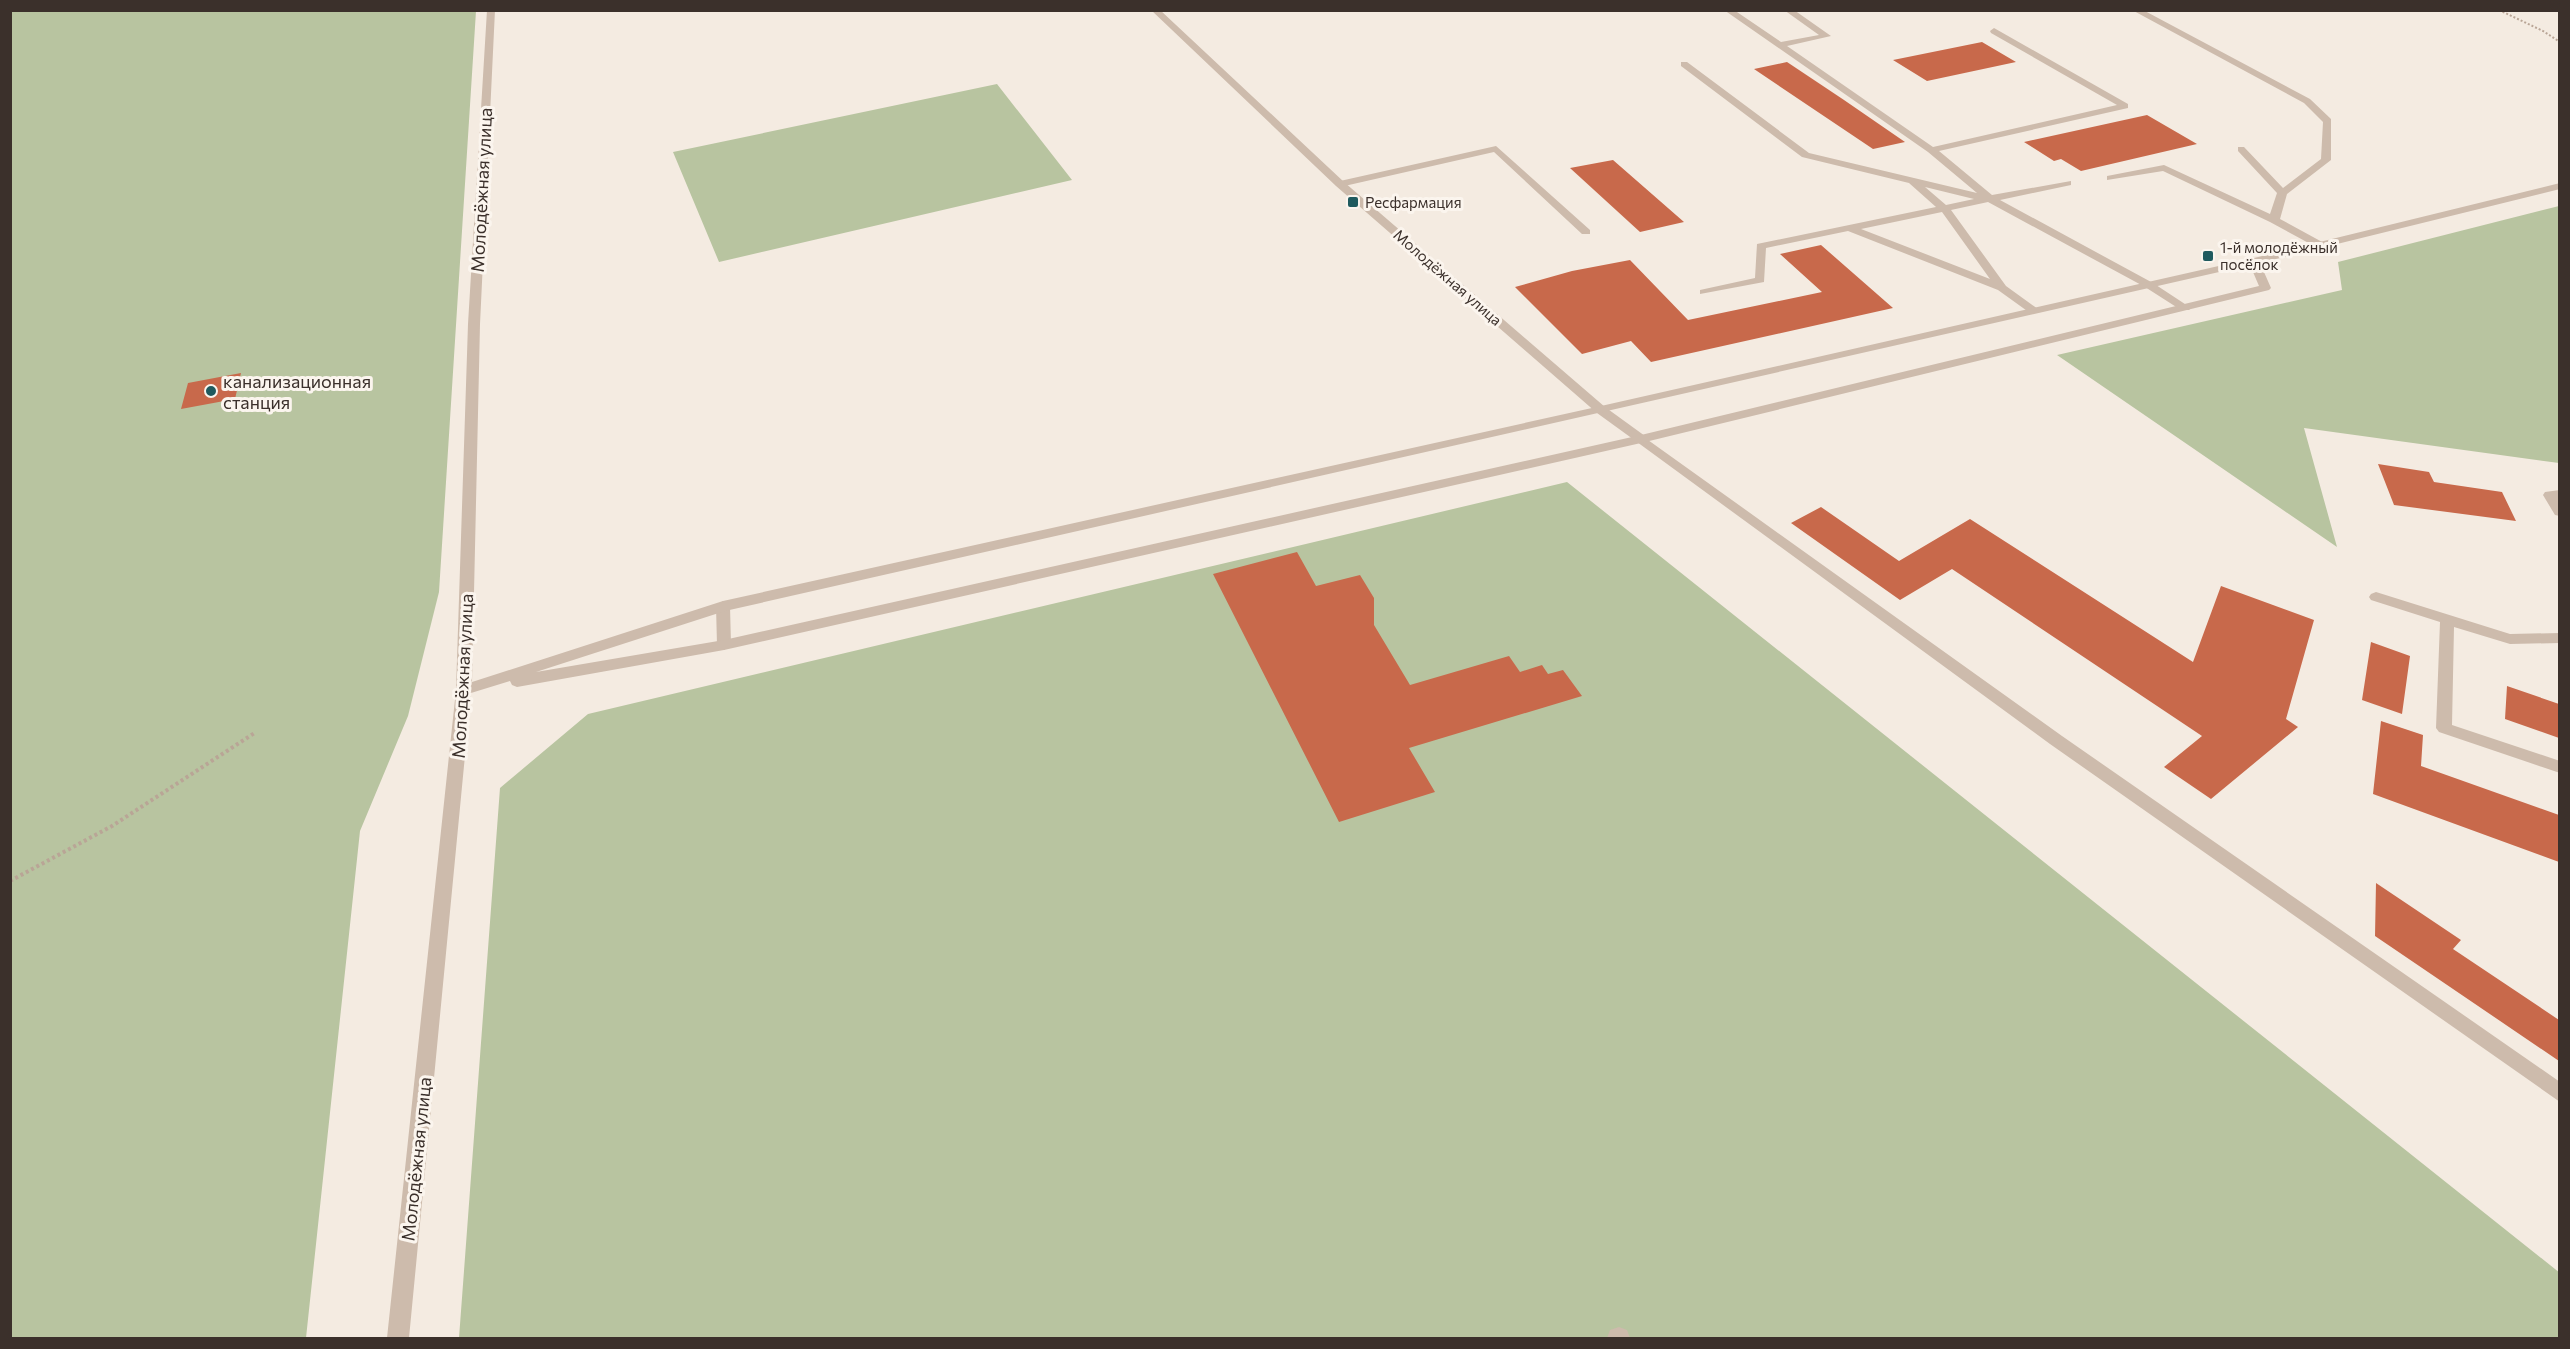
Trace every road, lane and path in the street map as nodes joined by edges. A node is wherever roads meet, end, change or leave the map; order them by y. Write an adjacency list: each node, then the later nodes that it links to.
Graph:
1 (491, 10): 40 (street, Молодёжная улица)
2 (1155, 10): 16 (street, Молодёжная улица)
3 (1728, 10): 9 (street)
4 (1788, 10): 9 (street)
5 (2136, 10): 18 (street)
6 (2499, 10): 8 (path)
7 (1994, 32): 12 (street)
8 (2559, 42)
9 (1780, 45): 12 (street)
10 (1684, 64): 14 (street)
11 (2241, 149): 18 (street)
12 (1931, 150): 19 (street)
13 (2111, 178): 21 (street)
14 (1909, 179): 19 (street); 20 (street)
15 (2067, 183): 19 (street)
16 (1340, 184): 23 (street); 31 (street, Молодёжная улица)
17 (2559, 186): 24 (street)
18 (2283, 193): 21 (street)
19 (1990, 199): 20 (street); 26 (street)
20 (1945, 209): 22 (street); 27 (street)
21 (2274, 220): 24 (street)
22 (1849, 228): 27 (street); 28 (street)
23 (1586, 232)
24 (2320, 245): 25 (street)
25 (2254, 261): 26 (street); 29 (street)
26 (2149, 285): 29 (street); 30 (street)
27 (2002, 288): 30 (street)
28 (1704, 292)
29 (2185, 308): 32 (street)
30 (2034, 311): 31 (street)
31 (1601, 410): 32 (street, Молодёжная улица); 36 (street)
32 (1641, 439): 39 (street); 44 (street, Молодёжная улица)
33 (2559, 494): 34 (street)
34 (2559, 512)
35 (2376, 597): 37 (street)
36 (723, 606): 39 (street); 40 (street)
37 (2447, 620): 38 (street); 42 (street)
38 (2559, 638)
39 (724, 645): 40 (street)
40 (464, 690): 45 (street, Молодёжная улица)
41 (256, 732): 43 (path)
42 (2559, 767)
43 (10, 881)
44 (2559, 1093)
45 (398, 1338)

